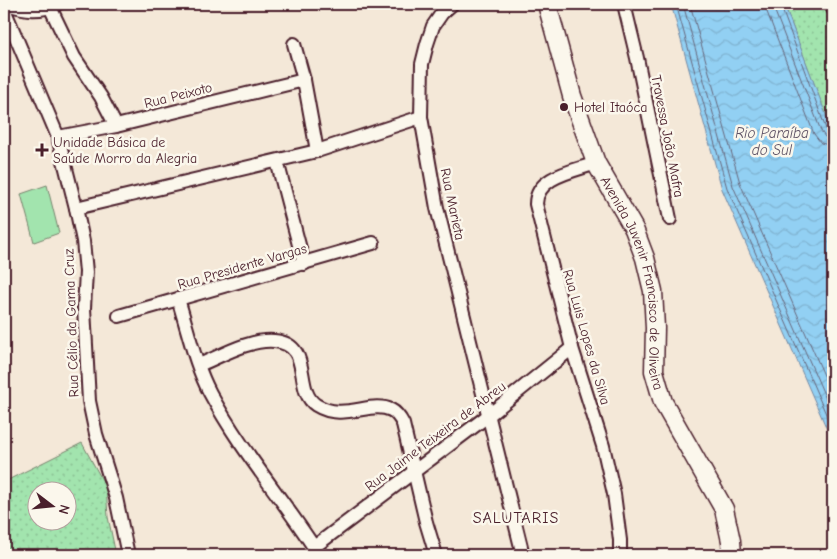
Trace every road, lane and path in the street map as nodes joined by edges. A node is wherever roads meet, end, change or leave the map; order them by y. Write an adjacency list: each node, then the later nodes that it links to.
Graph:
1 (8, 4): 6 (street)
2 (452, 4): 11 (street, Rua Marieta)
3 (546, 4): 16 (main road, Avenida Juvenir Francisco de Oliveira)
4 (624, 4): 18 (street, Travessa João Mafra)
5 (832, 4): 8 (street)
6 (53, 6): 12 (street)
7 (4, 9): 13 (street, Rua Célio da Gama Cruz)
8 (833, 9)
9 (294, 44): 10 (street)
10 (304, 80): 12 (street, Rua Peixoto); 14 (street)
11 (421, 117): 14 (street); 25 (street, Rua Marieta)
12 (116, 126): 13 (street, Rua Peixoto)
13 (58, 137): 17 (street, Rua Célio da Gama Cruz)
14 (317, 151): 15 (street)
15 (277, 161): 17 (street); 20 (street)
16 (596, 164): 23 (street, Rua Luis Lopes da Silva); 32 (main road, Avenida Juvenir Francisco de Oliveira)
17 (76, 208): 28 (street, Rua Célio da Gama Cruz)
18 (670, 219)
19 (373, 243): 20 (street, Rua Presidente Vargas)
20 (304, 264): 21 (street, Rua Presidente Vargas)
21 (178, 299): 22 (street, Rua Presidente Vargas); 24 (street)
22 (119, 316)
23 (572, 348): 25 (street, Rua Jaime Teixeira de Abreu); 31 (street, Rua Luis Lopes da Silva)
24 (199, 365): 26 (street); 27 (street)
25 (488, 415): 26 (street, Rua Jaime Teixeira de Abreu); 30 (street, Rua Marieta)
26 (415, 471): 27 (street, Rua Jaime Teixeira de Abreu); 29 (street)
27 (316, 551)
28 (128, 555)
29 (436, 555)
30 (523, 555)
31 (620, 555)
32 (732, 555)

